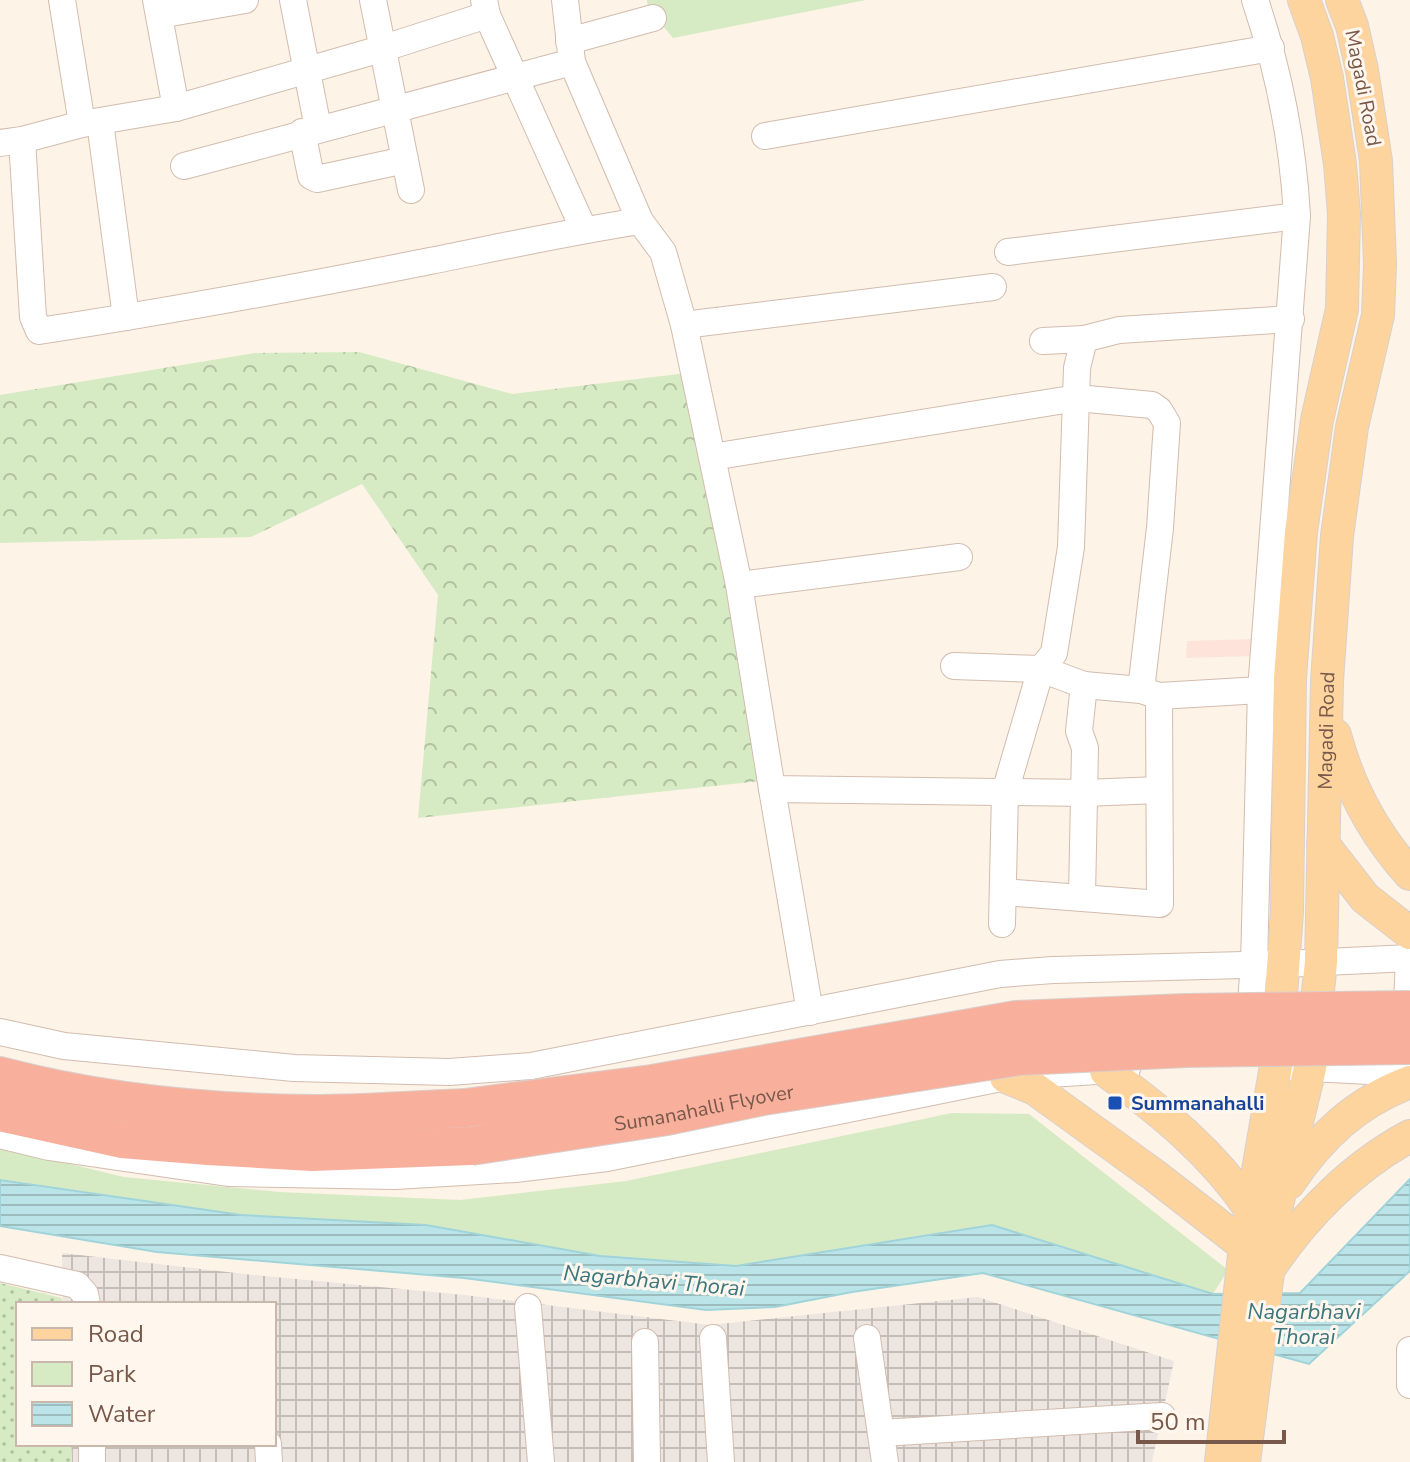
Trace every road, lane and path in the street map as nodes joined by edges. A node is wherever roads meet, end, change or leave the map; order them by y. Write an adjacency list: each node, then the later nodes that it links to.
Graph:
1 (62, 0): 19 (street)
2 (245, 0): 10 (street)
3 (293, 0): 15 (street)
4 (373, 0): 13 (street)
5 (565, 0): 14 (street)
6 (1255, 0): 12 (street, Magadi Road)
7 (1304, 0): 57 (main road, Magadi Road)
8 (1342, 0): 42 (main road, Magadi Road)
9 (485, 7): 13 (street); 16 (street)
10 (158, 8): 17 (street)
11 (653, 18): 14 (street)
12 (1271, 48): 21 (street); 26 (street, Magadi Road)
13 (381, 49): 15 (street); 18 (street)
14 (571, 51): 16 (street); 27 (street)
15 (307, 70): 17 (street); 20 (street)
16 (513, 77): 18 (street); 28 (street)
17 (176, 108): 19 (street)
18 (394, 110): 20 (street); 23 (street)
19 (91, 123): 22 (street); 31 (street)
20 (310, 130): 23 (street); 24 (street)
21 (765, 136)
22 (11, 141): 31 (street)
23 (405, 160): 25 (street)
24 (184, 166)
25 (411, 190)
26 (1297, 216): 29 (street); 32 (street, Magadi Road)
27 (640, 221): 28 (street); 33 (street)
28 (584, 230): 31 (street)
29 (1008, 252)
30 (993, 287): 33 (street)
31 (126, 317)
32 (1291, 319): 34 (street); 44 (street, Magadi Road)
33 (684, 325): 37 (street)
34 (1084, 339): 35 (street); 36 (street)
35 (1043, 341)
36 (1077, 398): 37 (street); 41 (street); 45 (street)
37 (712, 457): 39 (street)
38 (959, 557): 39 (street)
39 (739, 585): 46 (street)
40 (954, 666): 41 (street)
41 (1041, 669): 43 (street); 48 (street)
42 (1327, 681): 50 (main road, Magadi Road); 51 (main road)
43 (1084, 685): 45 (street); 49 (street)
44 (1261, 690): 45 (street); 57 (street, Magadi Road)
45 (1150, 693): 47 (street)
46 (772, 789): 48 (street); 60 (street)
47 (1159, 790): 49 (street); 53 (street)
48 (1005, 792): 49 (street); 52 (street)
49 (1085, 793): 53 (street)
50 (1323, 844): 55 (main road); 56 (main road, Magadi Road)
51 (1410, 874)
52 (1003, 892): 53 (street); 54 (street)
53 (1082, 897)
54 (1002, 924)
55 (1410, 950): 56 (street); 65 (street)
56 (1321, 962): 57 (street); 64 (main road, Magadi Road)
57 (1269, 964): 58 (street); 63 (main road, Magadi Road)
58 (1168, 967): 60 (street); 62 (street)
59 (1410, 1010): 67 (highway, Sumanahalli Flyover, bridge)
60 (810, 1012): 61 (street)
61 (0, 1032)
62 (1170, 1066): 63 (street); 66 (street)
63 (1260, 1066): 64 (street); 72 (main road, Magadi Road)
64 (1310, 1068): 65 (street); 72 (main road, Magadi Road)
65 (1409, 1068): 69 (highway, Sumanahalli Flyover, bridge); 72 (main road)
66 (1106, 1071): 68 (street); 72 (main road)
67 (0, 1076)
68 (1006, 1077): 70 (street); 73 (main road)
69 (0, 1112)
70 (0, 1135)
71 (1410, 1136): 75 (main road)
72 (1263, 1209): 73 (main road, Magadi Road); 75 (main road, Magadi Road)
73 (1245, 1246): 75 (main road, Magadi Road)
74 (0, 1268): 76 (street)
75 (1260, 1276): 83 (main road, Magadi Road)
76 (87, 1302)
77 (528, 1307): 86 (street)
78 (713, 1338): 88 (street)
79 (867, 1338): 85 (street)
80 (645, 1342): 87 (street)
81 (1410, 1350): 82 (street)
82 (1410, 1385)
83 (1241, 1386): 90 (main road, Magadi Road); 91 (main road, Magadi Road)
84 (1162, 1416): 85 (street)
85 (881, 1433): 89 (street)
86 (541, 1462)
87 (647, 1462)
88 (721, 1462)
89 (885, 1462)
90 (1221, 1462)
91 (1244, 1462)

